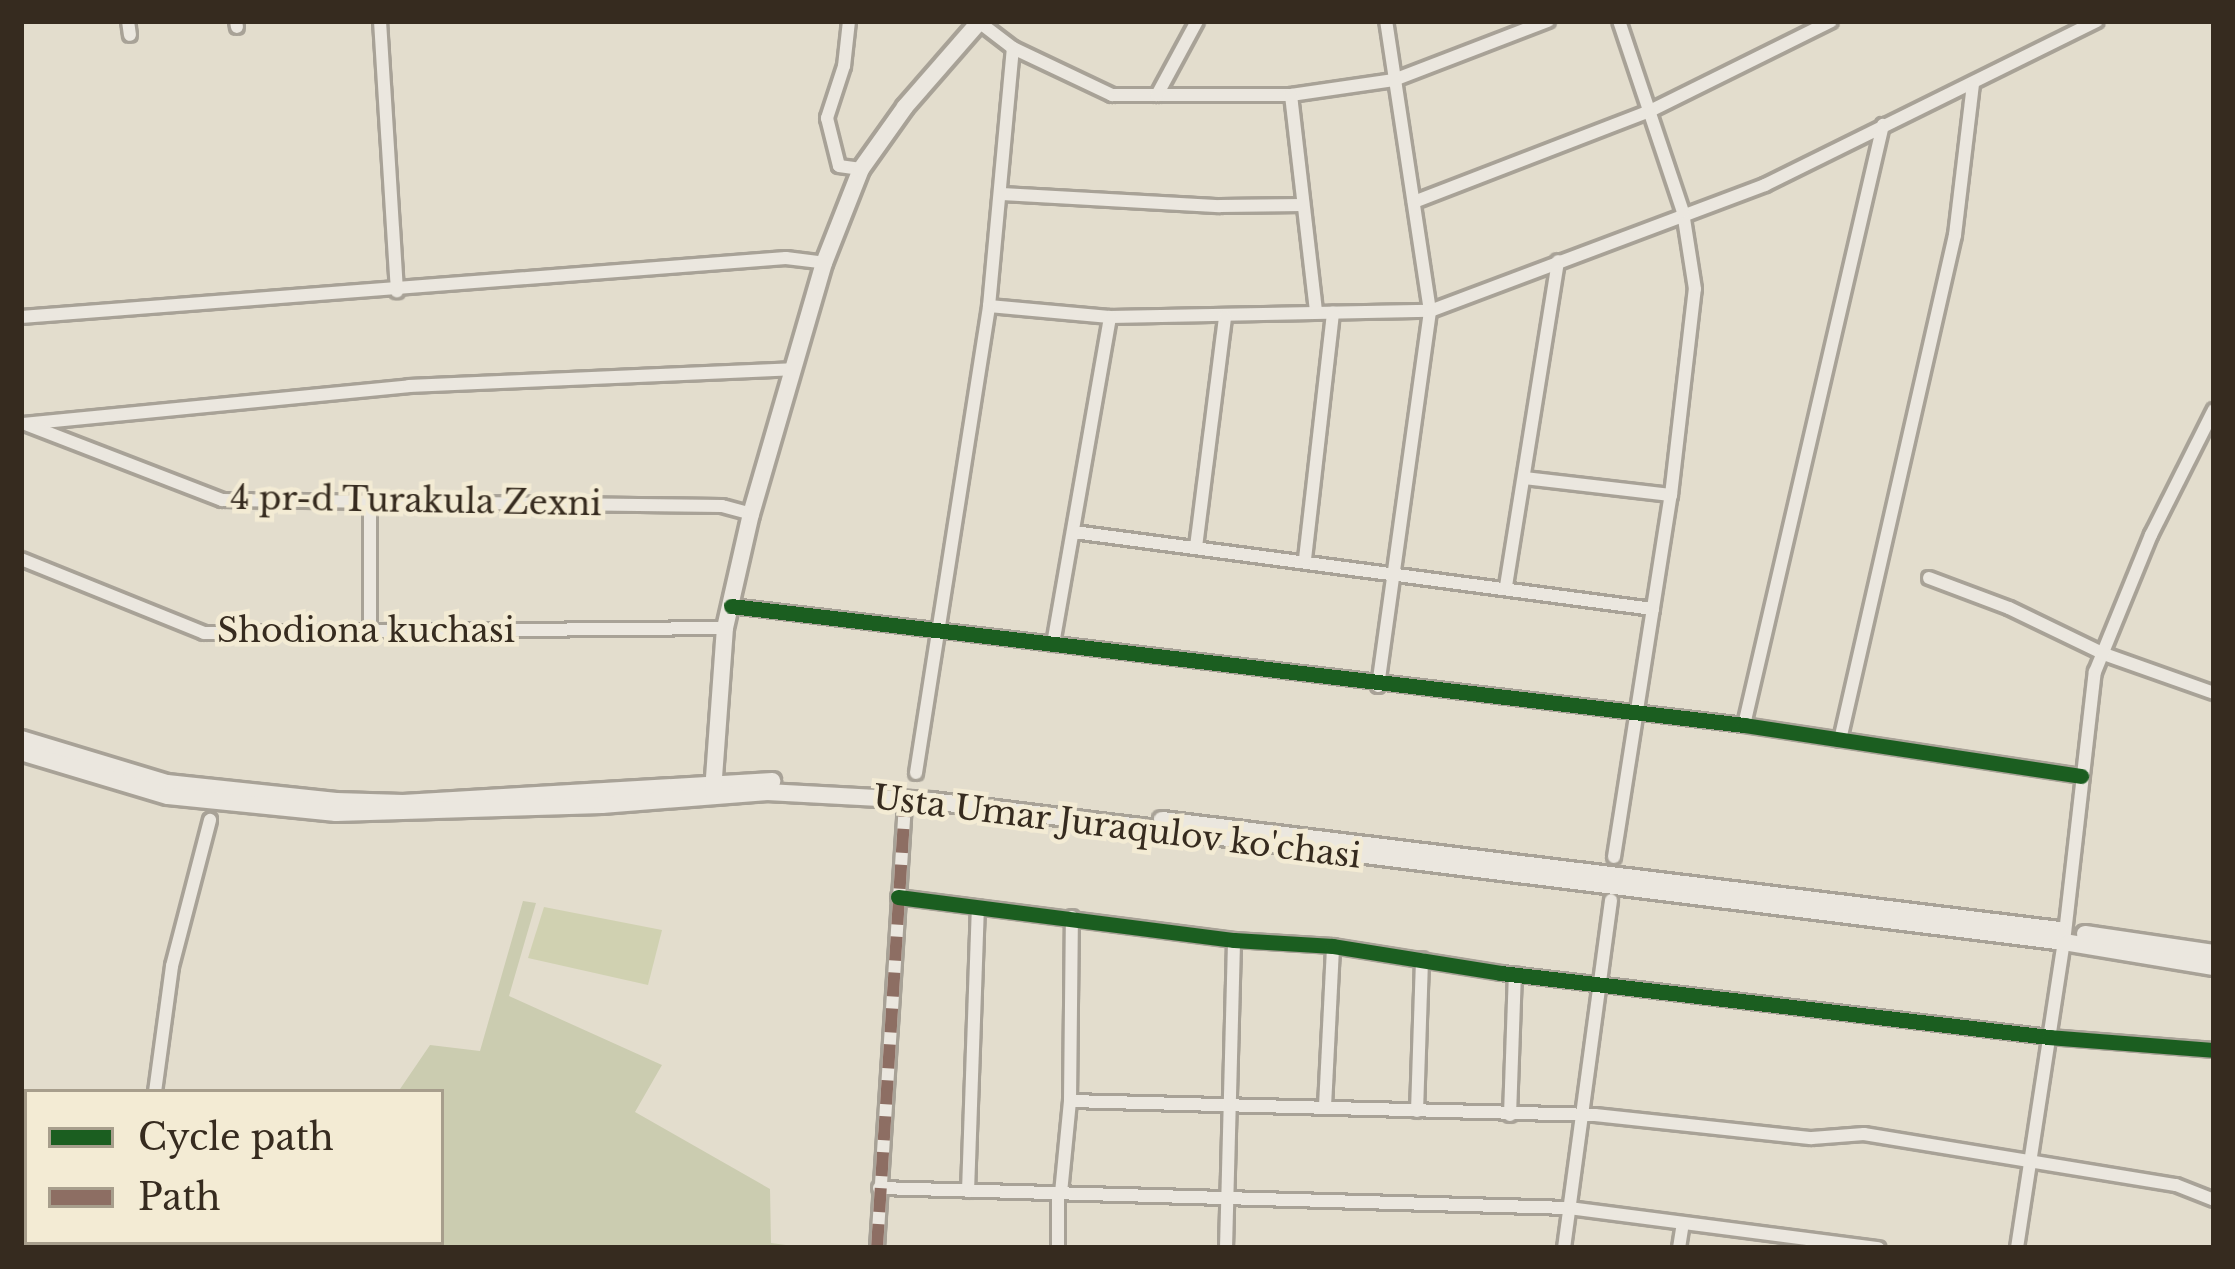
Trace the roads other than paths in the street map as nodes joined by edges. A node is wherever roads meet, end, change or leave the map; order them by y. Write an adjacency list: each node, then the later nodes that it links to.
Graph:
1 (380, 21): 24 (street)
2 (849, 21): 17 (street)
3 (1197, 21): 13 (street)
4 (1386, 21): 11 (street)
5 (1548, 21): 11 (street)
6 (1619, 21): 15 (street)
7 (1831, 21): 15 (street)
8 (2097, 21): 12 (street)
9 (980, 22): 10 (street); 17 (main road)
10 (1013, 48): 13 (street); 18 (street)
11 (1394, 80): 14 (street); 19 (street)
12 (1973, 83): 16 (street); 58 (street)
13 (1157, 95): 14 (street)
14 (1291, 95): 20 (street)
15 (1650, 111): 19 (street); 21 (street)
16 (1883, 125): 21 (street); 56 (street)
17 (861, 169): 23 (main road)
18 (1002, 194): 20 (street); 25 (street)
19 (1414, 202): 27 (street)
20 (1303, 205): 26 (street)
21 (1683, 212): 22 (street); 36 (street)
22 (1558, 261): 27 (street); 35 (street)
23 (824, 263): 24 (street); 32 (main road)
24 (397, 290): 29 (street)
25 (989, 307): 30 (street); 50 (street)
26 (1316, 310): 28 (street); 31 (street)
27 (1430, 311): 28 (street); 43 (street)
28 (1333, 313): 42 (street)
29 (21, 317)
30 (1110, 317): 31 (street); 39 (street)
31 (1225, 317): 40 (street)
32 (792, 369): 34 (street); 38 (main road)
33 (2214, 410): 52 (street)
34 (23, 423): 37 (street, 4 pr-d Turakula Zexni)
35 (1524, 478): 36 (street); 45 (street)
36 (1671, 495): 47 (street)
37 (370, 505): 38 (street, 4 pr-d Turakula Zexni); 49 (street)
38 (751, 514): 46 (main road)
39 (1073, 532): 40 (street); 51 (street)
40 (1196, 547): 42 (street)
41 (21, 559): 49 (street, Shodiona kuchasi)
42 (1305, 559): 43 (street)
43 (1392, 574): 45 (street); 53 (street)
44 (1929, 578): 52 (street)
45 (1506, 586): 47 (street)
46 (731, 606): 48 (main road); 50 (street)
47 (1653, 609): 55 (street)
48 (725, 628): 49 (street, Shodiona kuchasi); 62 (main road)
49 (370, 631)
50 (937, 634): 51 (street); 60 (street)
51 (1053, 644): 53 (street)
52 (2104, 654): 54 (street); 61 (street)
53 (1378, 686): 55 (street)
54 (2214, 693)
55 (1640, 716): 56 (street); 65 (street)
56 (1744, 724): 58 (street)
57 (21, 739): 62 (main road, Usta Umar Juraqulov ko'chasi)
58 (1840, 740): 61 (street)
59 (21, 752): 62 (main road, Usta Umar Juraqulov ko'chasi)
60 (916, 772)
61 (2081, 776): 70 (street)
62 (713, 788): 70 (main road, Usta Umar Juraqulov ko'chasi)
63 (904, 813): 66 (street)
64 (210, 820): 80 (street)
65 (1614, 857)
66 (898, 897): 68 (street); 88 (street)
67 (1611, 900): 77 (street)
68 (978, 907): 69 (street); 89 (street)
69 (1072, 917): 71 (street); 81 (street)
70 (2065, 936): 73 (main road, Usta Umar Juraqulov ko'chasi); 75 (main road, Usta Umar Juraqulov ko'chasi); 78 (street)
71 (1234, 940): 72 (street); 82 (street)
72 (1333, 946): 74 (street); 83 (street)
73 (2214, 953)
74 (1421, 959): 76 (street); 84 (street)
75 (2214, 967)
76 (1515, 974): 77 (street); 85 (street)
77 (1598, 983): 78 (street); 86 (street)
78 (2049, 1037): 79 (street); 87 (street)
79 (2214, 1050)
80 (155, 1089)
81 (1070, 1101): 82 (street); 90 (street)
82 (1230, 1103): 83 (street); 91 (street)
83 (1325, 1106): 84 (street)
84 (1418, 1111): 85 (street)
85 (1510, 1115): 86 (street)
86 (1584, 1115): 87 (street); 93 (street)
87 (2033, 1163): 92 (street); 103 (street)
88 (879, 1188): 89 (street); 97 (street)
89 (968, 1191): 90 (street)
90 (1060, 1193): 91 (street); 98 (street)
91 (1225, 1198): 93 (street); 99 (street)
92 (2214, 1200)
93 (1569, 1208): 95 (street); 100 (street)
94 (24, 1214): 96 (street)
95 (1683, 1223): 101 (street); 102 (street)
96 (21, 1245)
97 (877, 1248)
98 (1058, 1248)
99 (1226, 1248)
100 (1564, 1248)
101 (1679, 1248)
102 (1878, 1248)
103 (2017, 1248)

